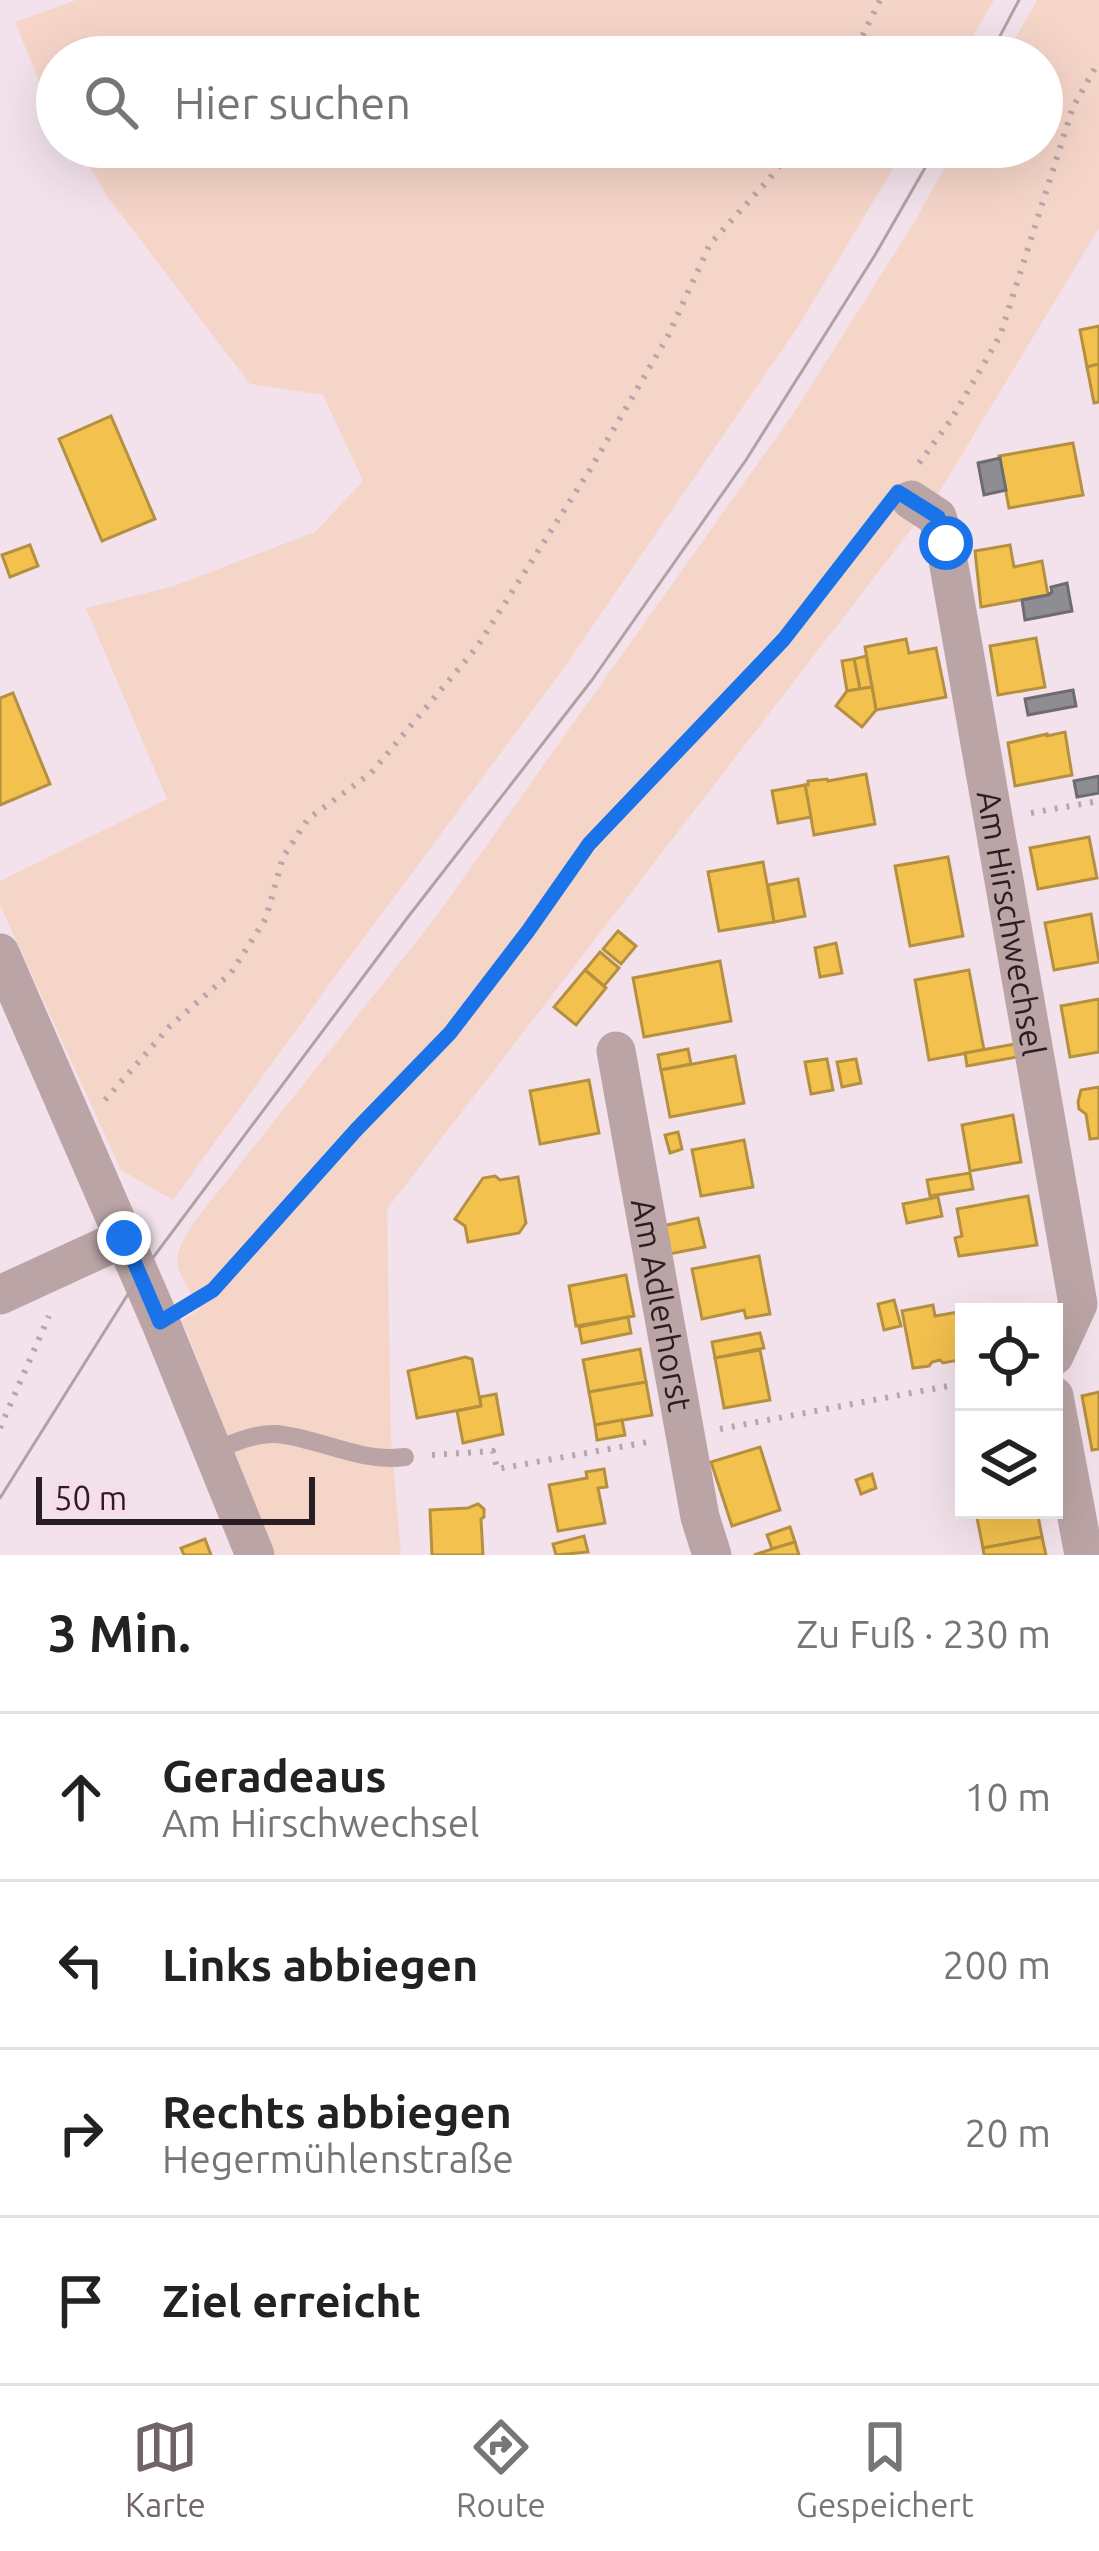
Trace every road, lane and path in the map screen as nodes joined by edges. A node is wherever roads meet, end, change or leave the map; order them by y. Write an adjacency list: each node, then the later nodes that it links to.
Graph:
1 (880, 0): 2 (path)
2 (862, 36)
3 (1099, 61): 4 (path)
4 (1063, 138)
5 (777, 168): 12 (path)
6 (1054, 168): 7 (path)
7 (904, 496): 9 (street, Am Hirschwechsel); 16 (path)
8 (1099, 801): 9 (path)
9 (992, 820): 17 (street, Am Hirschwechsel)
10 (0, 952): 12 (street)
11 (616, 1051): 23 (street, Am Adlerhorst)
12 (77, 1131): 13 (street)
13 (124, 1238): 14 (street); 16 (street)
14 (70, 1262): 15 (street); 19 (path)
15 (0, 1295)
16 (160, 1322): 20 (street)
17 (1063, 1336)
18 (1057, 1411): 24 (street)
19 (0, 1428)
20 (212, 1451): 21 (lane); 22 (street)
21 (405, 1457)
22 (255, 1555)
23 (712, 1555)
24 (1084, 1555)

